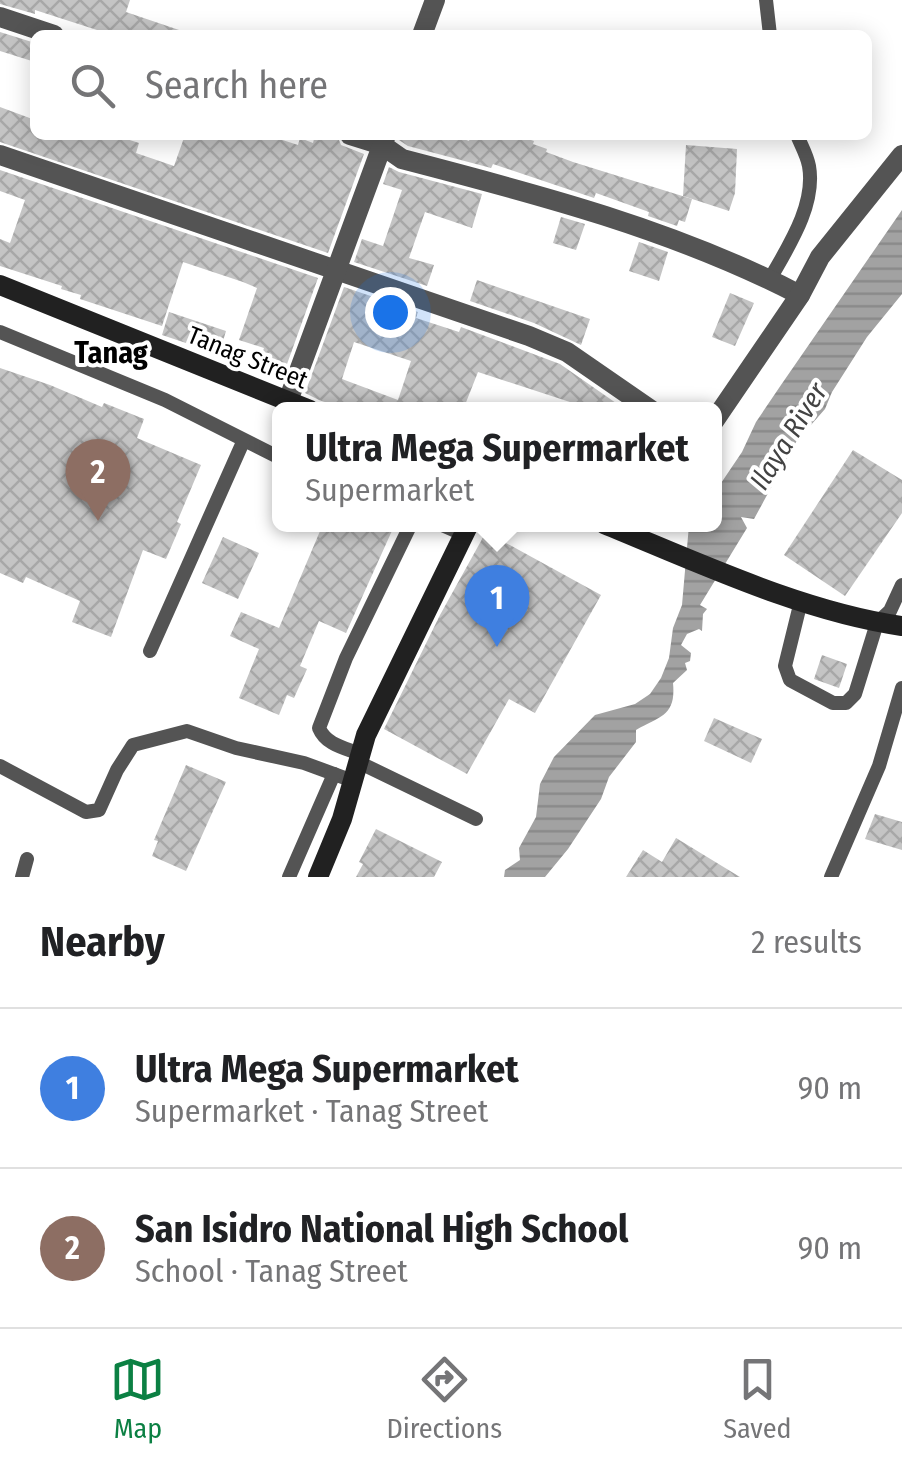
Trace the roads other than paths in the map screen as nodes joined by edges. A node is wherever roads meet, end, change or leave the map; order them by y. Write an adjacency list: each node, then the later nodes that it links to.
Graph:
1 (434, 0): 5 (street)
2 (766, 0): 6 (lane)
3 (0, 17): 4 (street)
4 (39, 30)
5 (424, 30)
6 (769, 30)
7 (384, 140): 11 (street); 12 (street)
8 (800, 140): 12 (lane)
9 (0, 154): 11 (street)
10 (902, 154): 14 (street)
11 (336, 271): 17 (street); 18 (street)
12 (770, 279): 14 (street)
13 (0, 285): 16 (main road, Tanag Street)
14 (800, 294): 19 (street)
15 (0, 332): 20 (lane)
16 (289, 402)
17 (302, 402)
18 (640, 402)
19 (722, 409)
20 (243, 442): 21 (lane); 29 (lane)
21 (272, 454)
22 (407, 532): 32 (lane)
23 (464, 532): 32 (main road)
24 (628, 532): 26 (main road)
25 (902, 584): 27 (lane)
26 (801, 601): 27 (main road); 27 (lane)
27 (877, 623): 28 (main road)
28 (902, 626)
29 (150, 651)
30 (902, 688): 38 (lane)
31 (0, 766): 32 (lane)
32 (351, 768): 33 (lane); 36 (lane); 37 (main road)
33 (476, 819)
34 (27, 858): 35 (lane)
35 (22, 877)
36 (290, 877)
37 (318, 877)
38 (831, 877)

